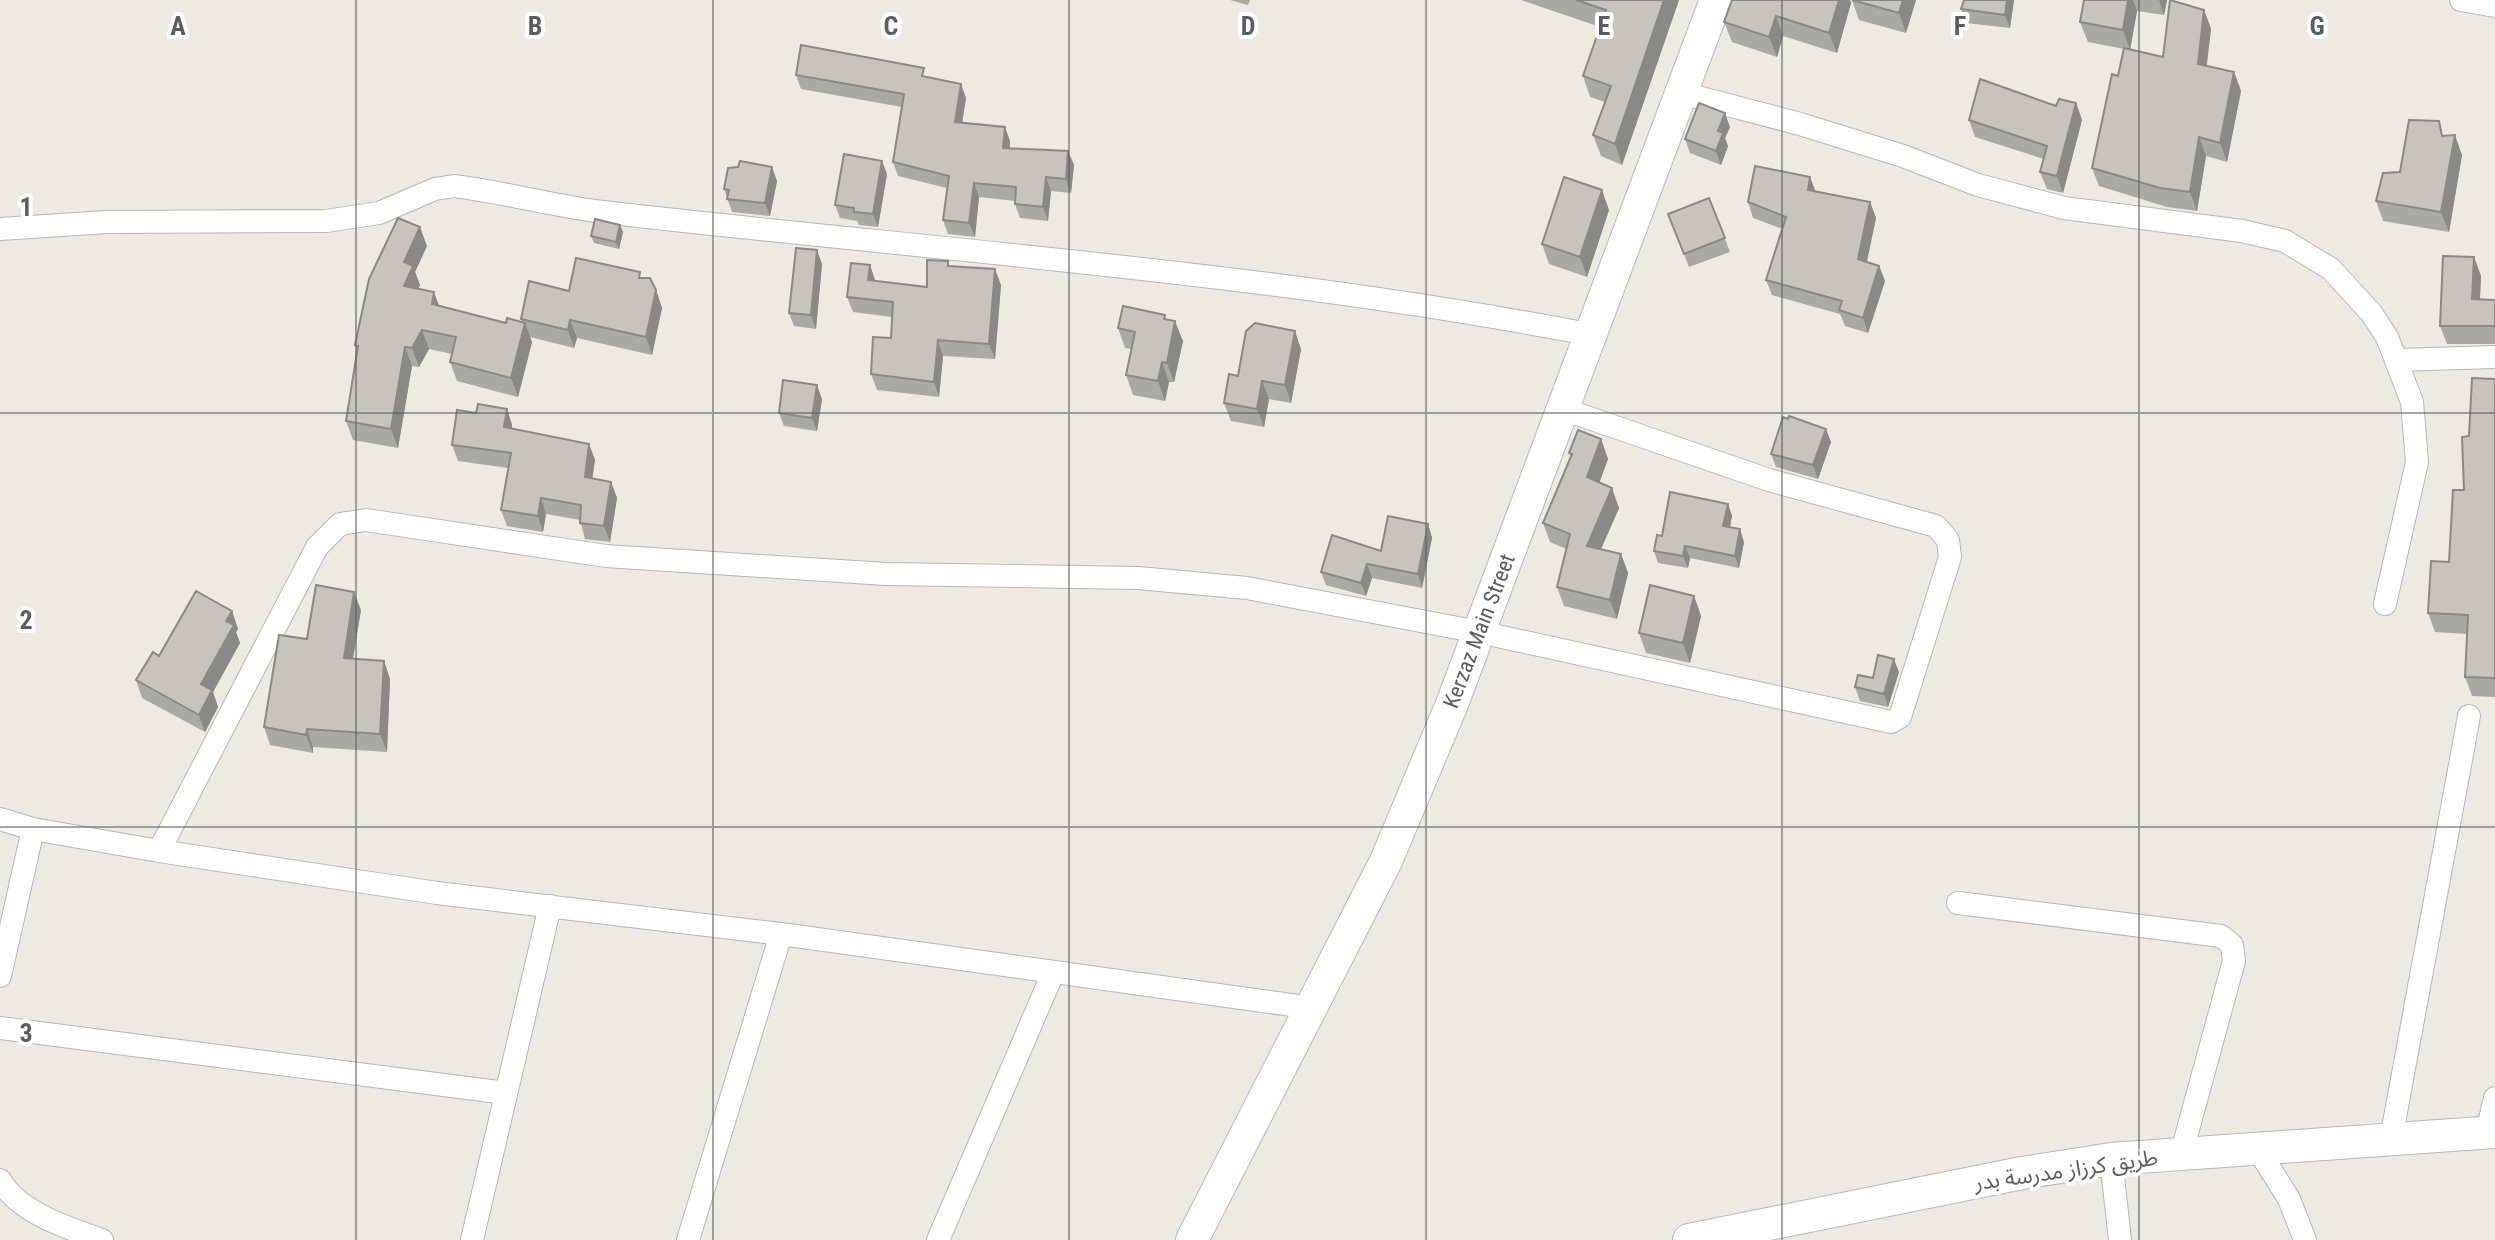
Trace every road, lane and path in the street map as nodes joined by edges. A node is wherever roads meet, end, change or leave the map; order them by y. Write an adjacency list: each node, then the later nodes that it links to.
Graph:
1 (1716, 0): 4 (street, Kerzaz Main Street)
2 (2461, 0): 3 (street)
3 (2495, 6)
4 (1682, 93): 6 (street, Kerzaz Main Street); 8 (street)
5 (0, 229): 6 (street)
6 (1593, 335): 9 (street, Kerzaz Main Street)
7 (2495, 357): 8 (street)
8 (2398, 360): 10 (street)
9 (1563, 409): 11 (street, Kerzaz Main Street); 11 (street)
10 (2385, 604)
11 (1479, 632): 15 (street); 21 (street, Kerzaz Main Street)
12 (2469, 716): 26 (street)
13 (0, 819): 14 (street)
14 (33, 829): 15 (street); 20 (street)
15 (159, 851): 17 (street)
16 (1958, 903): 28 (street)
17 (550, 906): 18 (street); 23 (street)
18 (781, 934): 19 (street); 33 (street)
19 (1053, 973): 21 (street); 34 (street)
20 (0, 976)
21 (1313, 1008): 35 (street, Kerzaz Main Street)
22 (0, 1028): 23 (street)
23 (506, 1093): 32 (street)
24 (2495, 1098): 25 (street)
25 (2491, 1132): 26 (street, طريق كرزاز مدرسة بدر)
26 (2391, 1139): 27 (street, طريق كرزاز مدرسة بدر)
27 (2257, 1148): 28 (street, طريق كرزاز مدرسة بدر); 38 (street)
28 (2181, 1155): 29 (street, طريق كرزاز مدرسة بدر)
29 (2111, 1159): 36 (street, طريق كرزاز مدرسة بدر); 37 (street)
30 (0, 1180): 31 (street)
31 (102, 1240)
32 (472, 1240)
33 (688, 1240)
34 (938, 1240)
35 (1192, 1240)
36 (1689, 1240)
37 (2120, 1240)
38 (2305, 1240)

